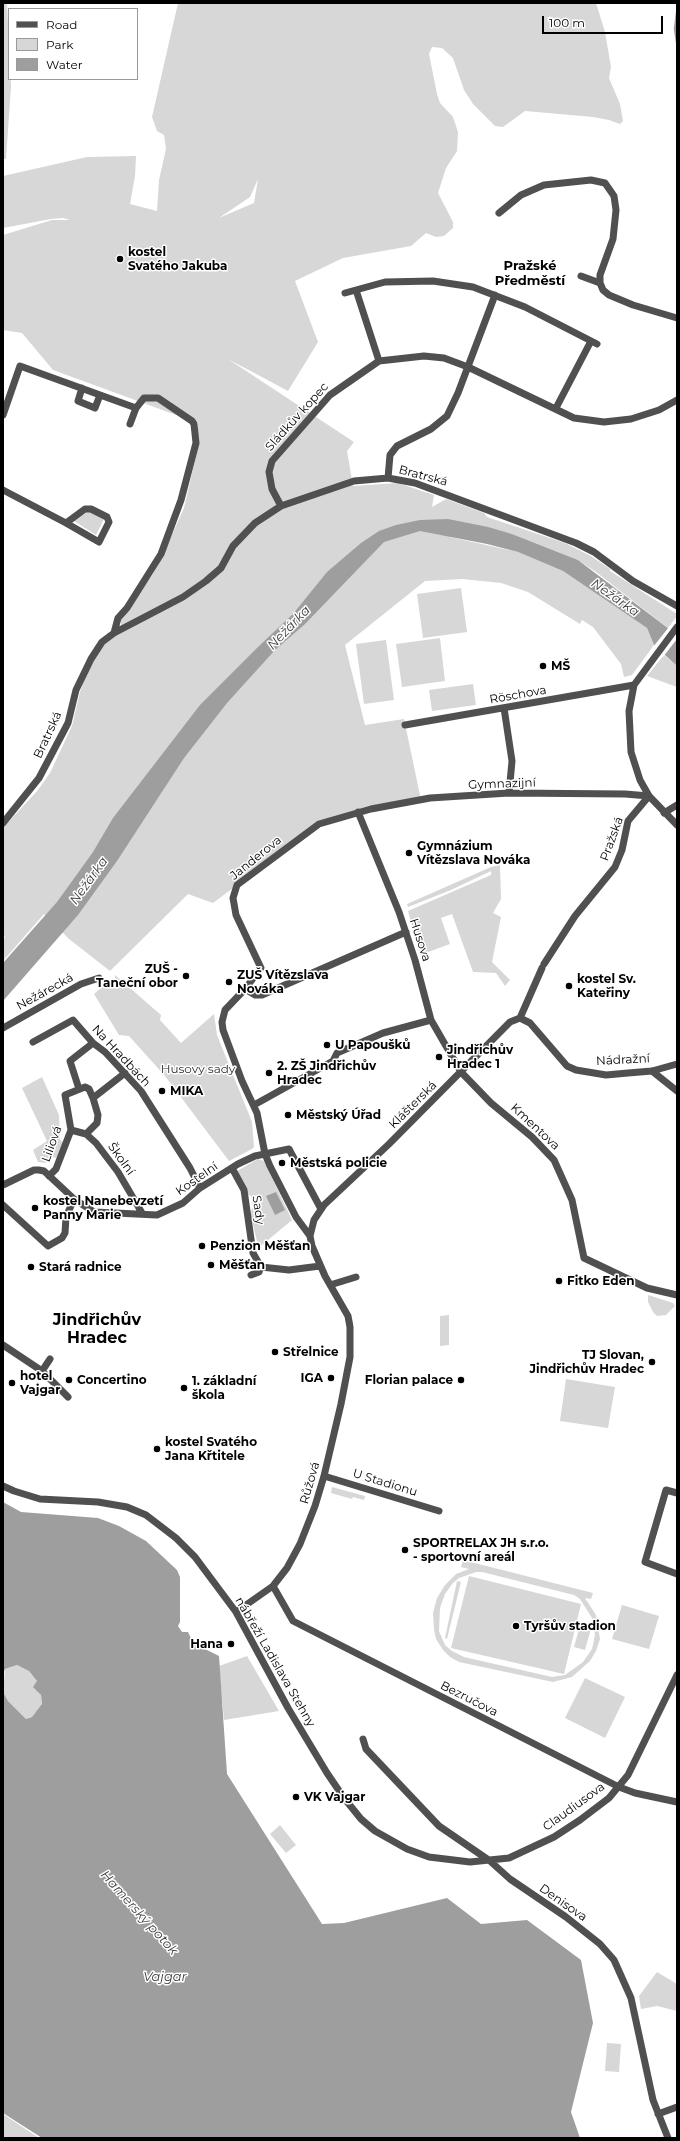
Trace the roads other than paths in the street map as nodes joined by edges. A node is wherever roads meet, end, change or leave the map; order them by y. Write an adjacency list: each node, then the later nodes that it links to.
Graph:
1 (499, 213): 3 (street)
2 (581, 276): 3 (street)
3 (600, 283): 7 (street)
4 (356, 290): 5 (street); 6 (street); 8 (street)
5 (344, 293)
6 (495, 295): 9 (street); 14 (street)
7 (677, 318)
8 (379, 361): 9 (street, Sládkův kopec); 19 (street, Sládkův kopec)
9 (468, 367): 14 (street, Sládkův kopec); 17 (street)
10 (82, 388): 11 (street); 11 (street); 15 (street)
11 (100, 395): 13 (street)
12 (677, 400): 14 (street, Sládkův kopec)
13 (136, 408): 16 (street); 23 (street, Bratrská)
14 (556, 408)
15 (3, 415)
16 (130, 424)
17 (388, 478): 19 (street, Bratrská); 21 (street, Bratrská)
18 (3, 490): 20 (street)
19 (281, 506): 23 (street, Bratrská)
20 (66, 522): 20 (street)
21 (677, 606)
22 (677, 627): 24 (street)
23 (114, 633): 32 (street, Bratrská)
24 (634, 685): 25 (street, Röschova); 28 (street)
25 (504, 708): 26 (street, Röschova); 27 (street)
26 (405, 726)
27 (509, 793): 28 (street, Gymnazijní); 30 (street, Gymnazijní)
28 (649, 796): 31 (street); 37 (street, Pražská)
29 (677, 804): 31 (street)
30 (358, 812): 34 (street, Husova); 36 (street, Janderova)
31 (664, 813): 33 (street)
32 (3, 823)
33 (677, 825)
34 (406, 932): 36 (street); 38 (street, Husova)
35 (99, 978): 39 (street, Nežárecká)
36 (245, 989): 49 (street, Janderova)
37 (520, 1018): 43 (street, Nádražní); 44 (street, Klášterská)
38 (431, 1020): 44 (street, Husova); 49 (street)
39 (3, 1028)
40 (33, 1042): 41 (street, Na Hradbách)
41 (93, 1043): 45 (street, Na Hradbách); 46 (street)
42 (677, 1064): 43 (street, Nádražní)
43 (652, 1071): 47 (street)
44 (461, 1072): 59 (street, Klášterská); 67 (street, Kmentova)
45 (125, 1073): 48 (street); 56 (street, Na Hradbách)
46 (79, 1089): 48 (street); 50 (street, Liliová)
47 (677, 1091)
48 (93, 1098): 51 (street)
49 (254, 1105): 52 (street, Janderova)
50 (71, 1130): 51 (street); 54 (street, Liliová)
51 (86, 1134): 60 (street, Školní)
52 (265, 1154): 53 (street); 59 (street); 61 (street, Janderova)
53 (232, 1168): 56 (street, Kostelní); 63 (street, Sady)
54 (49, 1176): 55 (street, Kostelní); 57 (street, Kostelní)
55 (3, 1185)
56 (200, 1188): 60 (street, Kostelní)
57 (74, 1200): 58 (street); 60 (street, Kostelní)
58 (3, 1205)
59 (322, 1208): 61 (street, Klášterská)
60 (142, 1213)
61 (310, 1236): 62 (street, Růžová)
62 (320, 1266): 63 (street); 66 (street, Růžová)
63 (261, 1268): 64 (street)
64 (251, 1275)
65 (356, 1277): 66 (street)
66 (330, 1285): 72 (street, Růžová)
67 (677, 1295)
68 (3, 1345): 70 (street)
69 (50, 1359): 70 (street)
70 (42, 1371): 71 (street)
71 (68, 1397)
72 (324, 1476): 75 (street, U Stadionu); 77 (street, Růžová)
73 (3, 1486): 78 (street, nábřeží Ladislava Stehny)
74 (677, 1493): 76 (street)
75 (439, 1511)
76 (677, 1574)
77 (273, 1586): 78 (street, Růžová); 81 (street, Bezručova)
78 (236, 1612): 83 (street, nábřeží Ladislava Stehny)
79 (677, 1675): 81 (street, Claudiusova)
80 (363, 1739): 83 (street, Denisova)
81 (620, 1787): 82 (street, Bezručova); 83 (street, Claudiusova)
82 (677, 1802)
83 (490, 1861): 85 (street, Denisova)
84 (677, 2107): 85 (street)
85 (658, 2114): 86 (street, Denisova)
86 (668, 2138)

